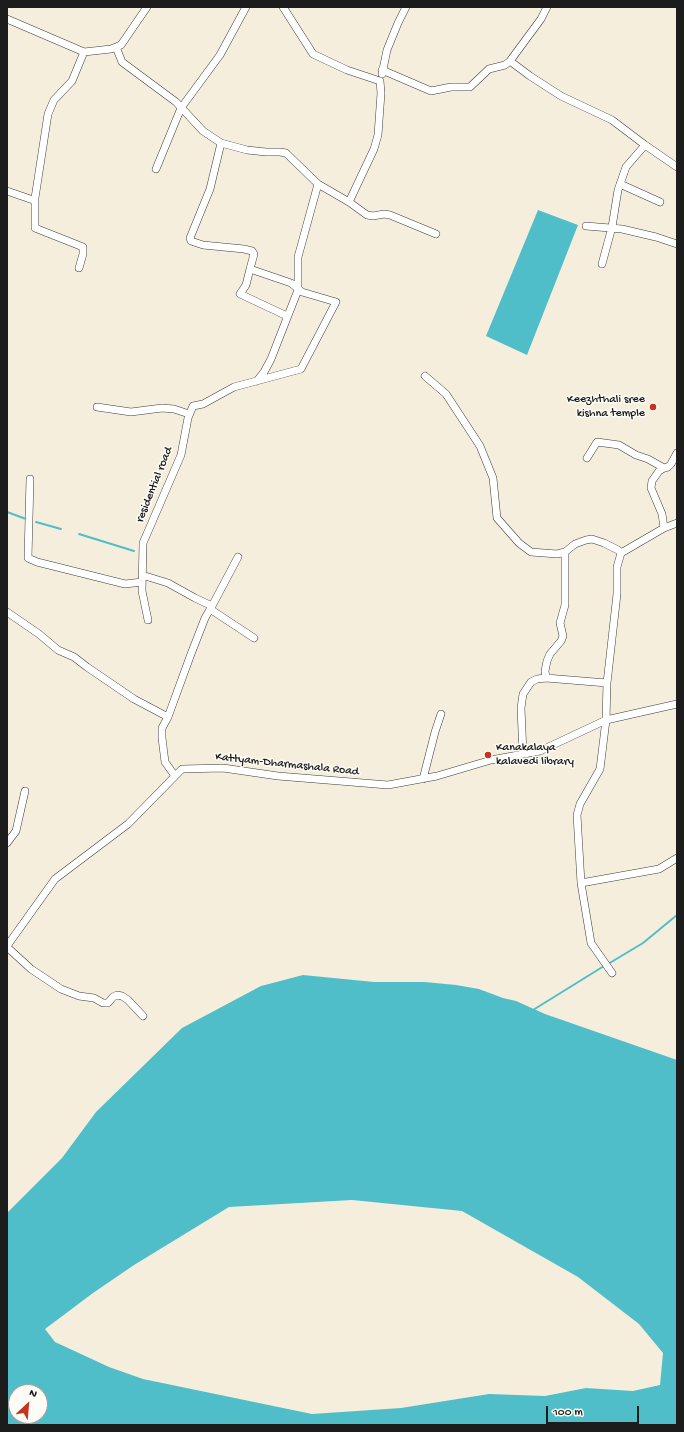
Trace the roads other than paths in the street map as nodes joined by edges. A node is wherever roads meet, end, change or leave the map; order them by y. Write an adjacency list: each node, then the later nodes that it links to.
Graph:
1 (147, 7): 7 (street)
2 (246, 7): 12 (street)
3 (283, 7): 11 (street)
4 (406, 7): 10 (street)
5 (547, 7): 9 (street)
6 (7, 19): 8 (street)
7 (116, 47): 8 (street); 12 (street)
8 (84, 52): 20 (street)
9 (510, 61): 10 (street); 14 (street)
10 (382, 70): 11 (street)
11 (380, 81): 21 (street)
12 (181, 108): 13 (street); 16 (street)
13 (221, 143): 17 (street); 29 (street)
14 (644, 145): 15 (street); 18 (street)
15 (677, 167)
16 (156, 170)
17 (318, 184): 21 (street); 30 (street)
18 (620, 184): 22 (street); 24 (street)
19 (7, 191): 20 (street)
20 (36, 198): 28 (street)
21 (349, 202): 25 (street)
22 (660, 202)
23 (586, 226): 24 (street)
24 (612, 228): 26 (street); 27 (street)
25 (436, 234)
26 (677, 244)
27 (602, 264)
28 (79, 268)
29 (250, 269): 30 (street); 31 (street)
30 (298, 290): 31 (street); 33 (street)
31 (287, 316): 33 (street)
32 (425, 376): 42 (street)
33 (256, 381): 35 (street)
34 (97, 407): 35 (street)
35 (189, 414): 45 (street, residential road)
36 (677, 453): 38 (street)
37 (587, 458): 38 (street)
38 (664, 468): 41 (street)
39 (30, 479): 45 (street)
40 (677, 523): 41 (street)
41 (664, 528): 43 (street)
42 (565, 552): 43 (street); 50 (street)
43 (621, 553): 51 (street)
44 (238, 557): 46 (street)
45 (142, 578): 46 (street); 48 (street, residential road)
46 (211, 608): 49 (street); 54 (street)
47 (7, 612): 54 (street)
48 (148, 620)
49 (254, 638)
50 (546, 678): 51 (street); 56 (street)
51 (607, 683): 55 (street)
52 (677, 704): 55 (street, Kattyam-Dharmashala Road)
53 (441, 714): 58 (street)
54 (168, 717): 57 (street)
55 (606, 720): 56 (street, Kattyam-Dharmashala Road); 62 (street)
56 (523, 754): 58 (street, Kattyam-Dharmashala Road)
57 (175, 776): 58 (street, Kattyam-Dharmashala Road); 63 (street, Kattyam-Dharmashala Road)
58 (423, 779)
59 (25, 791): 60 (street)
60 (7, 843)
61 (677, 858): 62 (street)
62 (581, 883): 64 (street)
63 (7, 946): 65 (street)
64 (610, 971)
65 (143, 1016)

